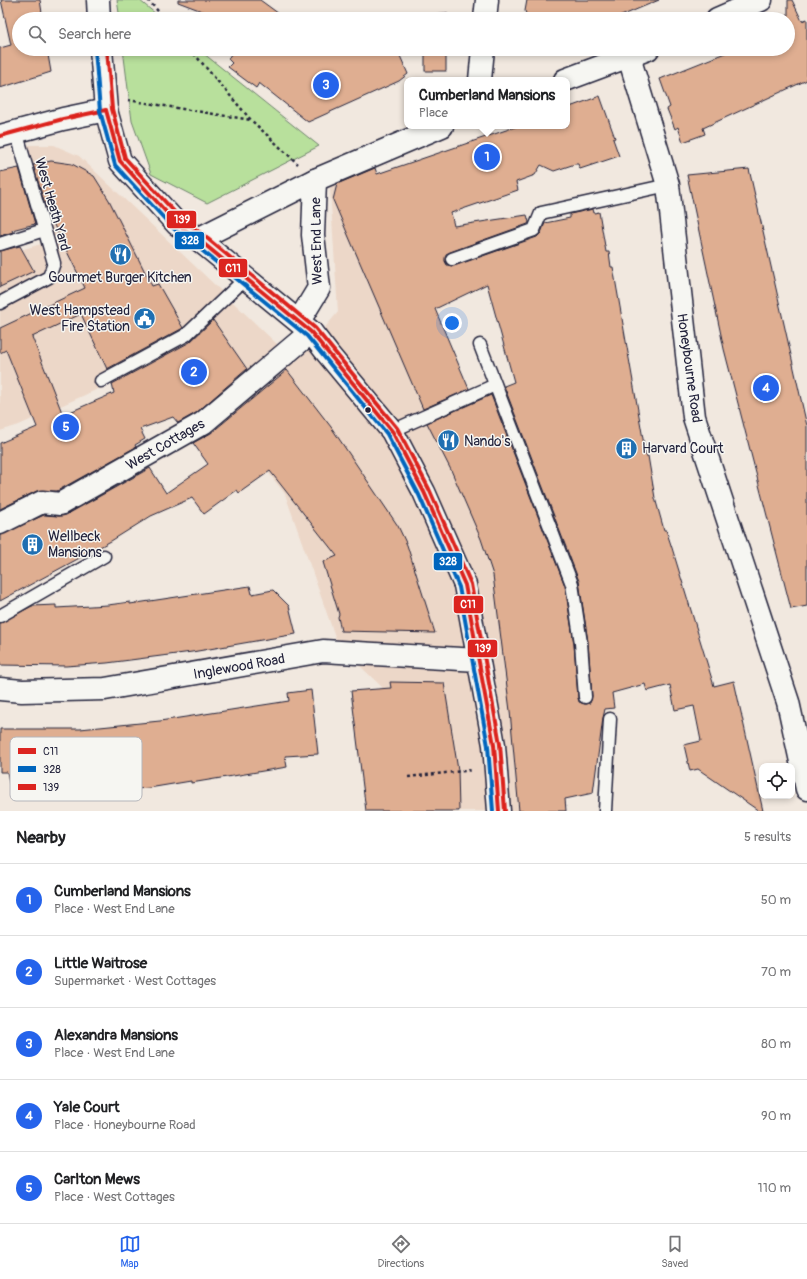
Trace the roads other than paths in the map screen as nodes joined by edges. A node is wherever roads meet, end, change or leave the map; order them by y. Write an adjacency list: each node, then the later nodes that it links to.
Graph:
1 (98, 0): 4 (street)
2 (487, 0): 5 (street)
3 (761, 0): 6 (street)
4 (99, 12)
5 (486, 12)
6 (733, 12)
7 (102, 56): 13 (street)
8 (482, 56): 11 (street)
9 (631, 56): 12 (street)
10 (640, 56): 17 (street, Honeybourne Road)
11 (480, 77)
12 (570, 78)
13 (105, 103): 15 (street); 19 (street)
14 (435, 129): 16 (street, West End Lane)
15 (8, 134): 18 (lane, West Heath Yard)
16 (315, 180): 19 (street, West End Lane); 24 (street, West End Lane)
17 (668, 185): 21 (lane); 36 (street, Honeybourne Road)
18 (44, 230): 20 (lane); 23 (lane, West Heath Yard)
19 (198, 239): 22 (street)
20 (0, 244)
21 (452, 259)
22 (246, 278): 24 (street); 26 (lane)
23 (0, 303)
24 (305, 326): 28 (street); 29 (street, West Cottages)
25 (480, 345): 27 (lane)
26 (101, 381)
27 (495, 385): 28 (lane); 34 (lane)
28 (392, 431): 32 (street)
29 (0, 523)
30 (104, 556): 31 (lane)
31 (0, 616)
32 (478, 660): 33 (street, Inglewood Road); 37 (street)
33 (0, 689)
34 (585, 697)
35 (610, 719): 38 (lane)
36 (807, 789)
37 (499, 811)
38 (605, 811)

